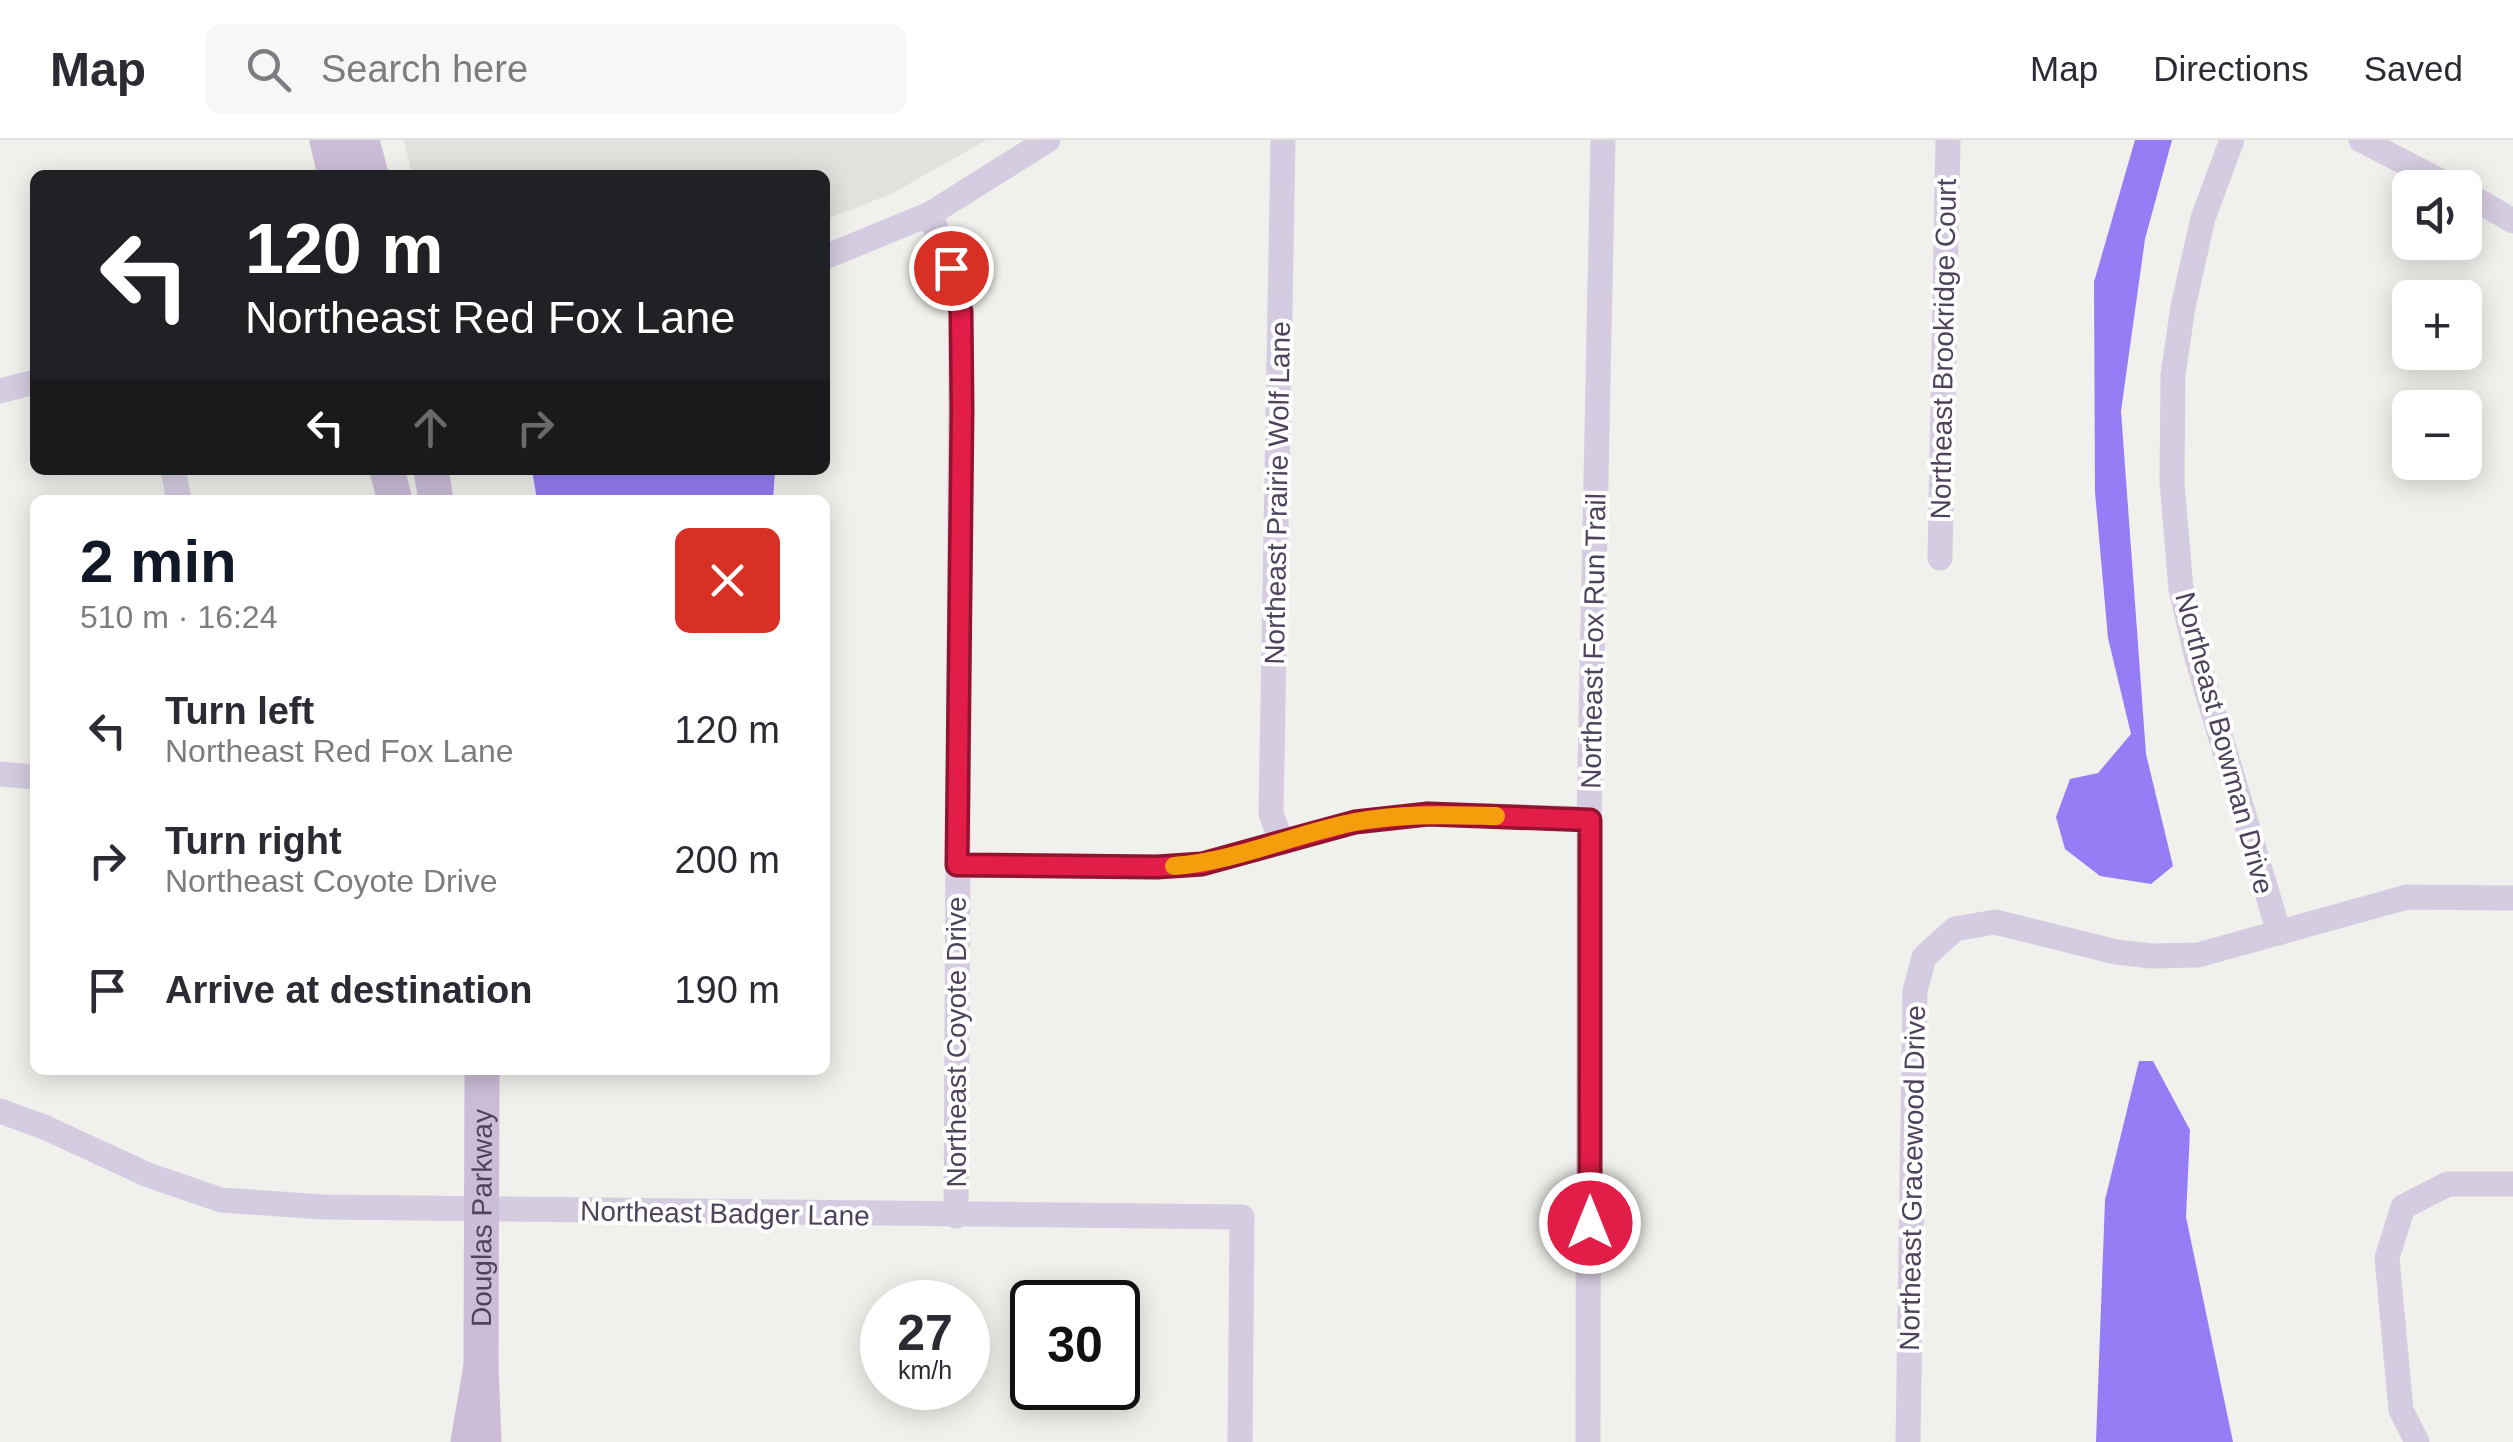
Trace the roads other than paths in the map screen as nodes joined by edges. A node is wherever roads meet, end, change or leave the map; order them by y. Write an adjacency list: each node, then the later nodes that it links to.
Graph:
1 (327, 140): 9 (street)
2 (362, 140): 10 (street)
3 (1048, 140): 13 (street)
4 (1283, 140): 22 (street, Northeast Prairie Wolf Lane)
5 (1603, 140): 21 (street, Northeast Fox Run Trail)
6 (1948, 140): 18 (street, Northeast Brookridge Court)
7 (2232, 140): 25 (street, Northeast Bowman Drive)
8 (2361, 140): 11 (street)
9 (334, 170)
10 (371, 170)
11 (2419, 170)
12 (2482, 203): 14 (street)
13 (930, 214): 15 (street); 23 (street, Northeast Coyote Drive)
14 (2513, 220)
15 (830, 255)
16 (30, 383): 17 (street)
17 (0, 391)
18 (1940, 558)
19 (0, 774): 20 (street)
20 (30, 777)
21 (1590, 820): 22 (street); 35 (street, Northeast Fox Run Trail)
22 (1282, 843): 23 (street)
23 (957, 865): 30 (street, Northeast Coyote Drive)
24 (2513, 898): 25 (street)
25 (2278, 934): 36 (street, Northeast Gracewood Drive)
26 (482, 1075): 29 (street, Douglas Parkway)
27 (0, 1111): 29 (street, Northeast Badger Lane)
28 (2513, 1184): 37 (street)
29 (482, 1209): 30 (street, Northeast Badger Lane); 31 (street, Douglas Parkway)
30 (956, 1216): 34 (street, Northeast Badger Lane)
31 (481, 1366): 32 (street, Douglas Parkway); 33 (street, Douglas Parkway)
32 (468, 1442)
33 (484, 1442)
34 (1240, 1442)
35 (1588, 1442)
36 (1908, 1442)
37 (2417, 1442)

